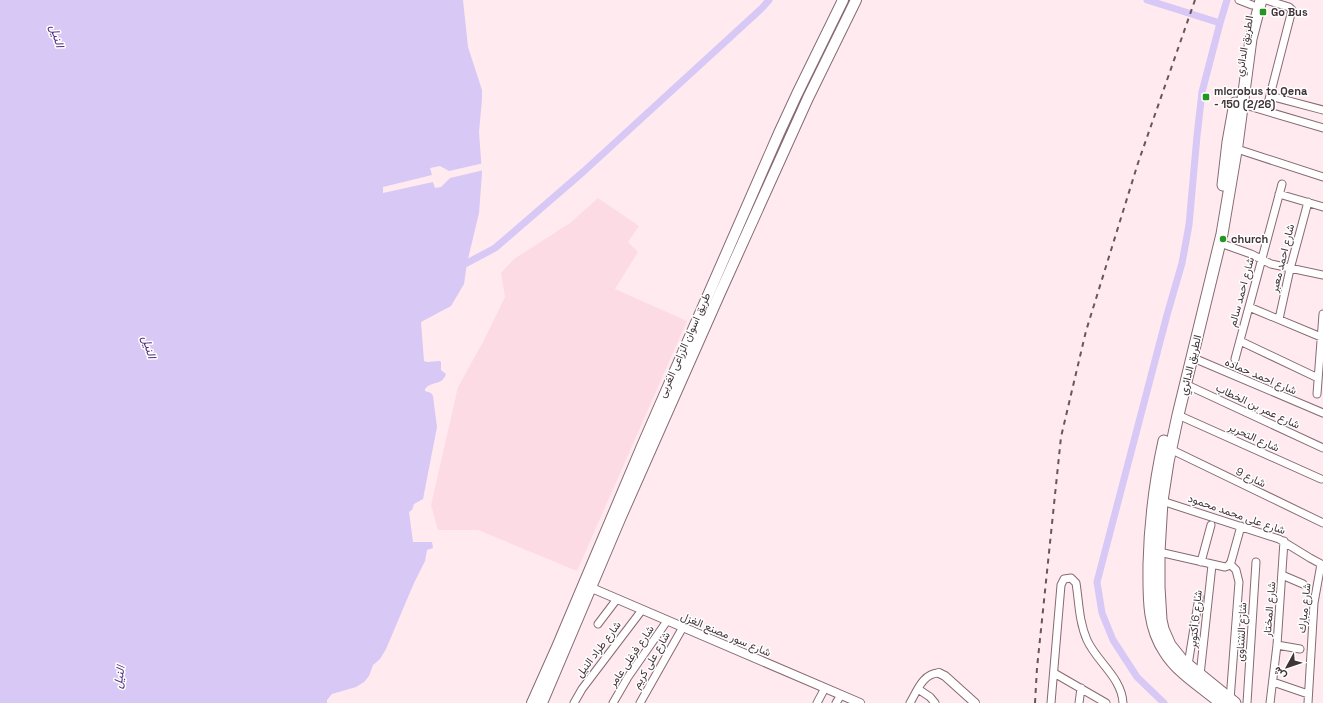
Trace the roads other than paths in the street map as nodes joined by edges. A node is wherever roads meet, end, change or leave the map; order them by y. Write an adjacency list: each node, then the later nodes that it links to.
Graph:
1 (843, 0): 6 (main road, طريق اسوان الزراعى الغربى)
2 (856, 0): 8 (main road, طريق اسوان الزراعى الغربى)
3 (1240, 0): 5 (street)
4 (1266, 0): 7 (street)
5 (1255, 2): 9 (highway, الطريق الدائري); 13 (highway, الطريق الدائري)
6 (797, 94): 8 (main road); 36 (main road, طريق اسوان الزراعى الغربى)
7 (1270, 96): 10 (street); 11 (street)
8 (808, 98): 38 (main road, طريق اسوان الزراعى الغربى)
9 (1242, 104): 11 (street); 13 (highway, الطريق الدائري)
10 (1323, 110)
11 (1266, 111): 12 (street)
12 (1323, 128)
13 (1234, 134): 14 (highway, الطريق الدائري)
14 (1233, 152): 15 (street); 20 (highway, الطريق الدائري); 75 (highway, الطريق الدائري)
15 (1323, 177)
16 (1282, 184): 17 (street, شارع احمد سالم)
17 (1279, 194): 18 (street); 21 (street, شارع احمد سالم)
18 (1308, 202): 19 (street); 22 (street, شارع احمد معبر)
19 (1323, 207)
20 (1220, 243): 21 (street); 29 (highway, الطريق الدائري)
21 (1261, 259): 22 (street); 24 (street, شارع احمد سالم)
22 (1290, 269): 23 (street); 26 (street, شارع احمد معبر)
23 (1323, 276)
24 (1249, 307): 26 (street); 28 (street, شارع احمد سالم)
25 (1323, 314): 27 (street)
26 (1279, 320): 27 (street)
27 (1321, 337): 31 (street)
28 (1240, 341): 30 (street, شارع احمد سالم); 31 (street)
29 (1191, 357): 32 (highway, الطريق الدائري); 34 (street, شارع احمد حماده)
30 (1235, 359)
31 (1318, 378): 33 (street)
32 (1185, 384): 35 (highway, الطريق الدائري); 37 (street, شارع عمر بن الخطاب)
33 (1317, 394)
34 (1323, 413)
35 (1178, 415): 39 (highway, الطريق الدائري); 40 (street, شارع التحرير)
36 (642, 446): 38 (main road); 54 (main road, طريق اسوان الزراعى الغربى)
37 (1323, 448)
38 (651, 450): 54 (main road, طريق اسوان الزراعى الغربى)
39 (1170, 450): 41 (highway, الطريق الدائري); 42 (street, شارع 9)
40 (1321, 479)
41 (1162, 501): 44 (street, شارع على محمد محمود); 46 (highway, الطريق الدائري)
42 (1323, 523)
43 (1211, 525): 47 (street)
44 (1241, 526): 45 (street, شارع على محمد محمود); 49 (street)
45 (1284, 541): 50 (street, شارع على محمد محمود); 52 (street, شارع المختار)
46 (1159, 552): 47 (street); 63 (highway, الطريق الدائري)
47 (1201, 562): 51 (street)
48 (1256, 562): 89 (street, شارع الشناوى)
49 (1230, 564): 51 (street); 75 (street)
50 (1322, 564): 71 (street, شارع مبارك)
51 (1212, 565): 66 (street, شارع 6 أكتوبر)
52 (1282, 575): 53 (street); 61 (street, شارع المختار)
53 (1303, 584)
54 (587, 586): 56 (street, شارع سور مصنع الغزل); 76 (main road, طريق اسوان الزراعى الغربى); 77 (main road, طريق اسوان الزراعى الغربى)
55 (1199, 597): 63 (street)
56 (617, 599): 57 (street, شارع سور مصنع الغزل); 59 (street)
57 (642, 610): 58 (street, شارع سور مصنع الغزل); 78 (street, شارع طراد النيل)
58 (668, 621): 60 (street, شارع سور مصنع الغزل); 79 (street, شارع فرغلى عامر)
59 (598, 624)
60 (683, 627): 68 (street, شارع سور مصنع الغزل); 80 (street, شارع على كريم)
61 (1277, 645): 62 (street); 67 (street, شارع المختار)
62 (1300, 649)
63 (1188, 665): 66 (highway, الطريق الدائري)
64 (939, 673): 70 (street); 74 (street)
65 (1054, 673): 69 (street); 85 (street); 88 (street)
66 (1200, 675): 75 (highway, الطريق الدائري)
67 (1274, 682): 71 (street); 90 (street, شارع المختار)
68 (825, 688): 72 (street, شارع سور مصنع الغزل); 81 (street)
69 (1081, 688): 86 (street); 87 (street)
70 (918, 689): 73 (street); 84 (street)
71 (1308, 694): 91 (street, شارع مبارك)
72 (841, 695): 82 (street); 83 (street, شارع سور مصنع الغزل)
73 (913, 701)
74 (972, 702)
75 (1228, 702)
76 (532, 703)
77 (542, 703)
78 (574, 703)
79 (613, 703)
80 (640, 703)
81 (817, 703)
82 (836, 703)
83 (859, 703)
84 (936, 703)
85 (1051, 703)
86 (1079, 703)
87 (1106, 703)
88 (1123, 703)
89 (1247, 703)
90 (1270, 703)
91 (1308, 703)

